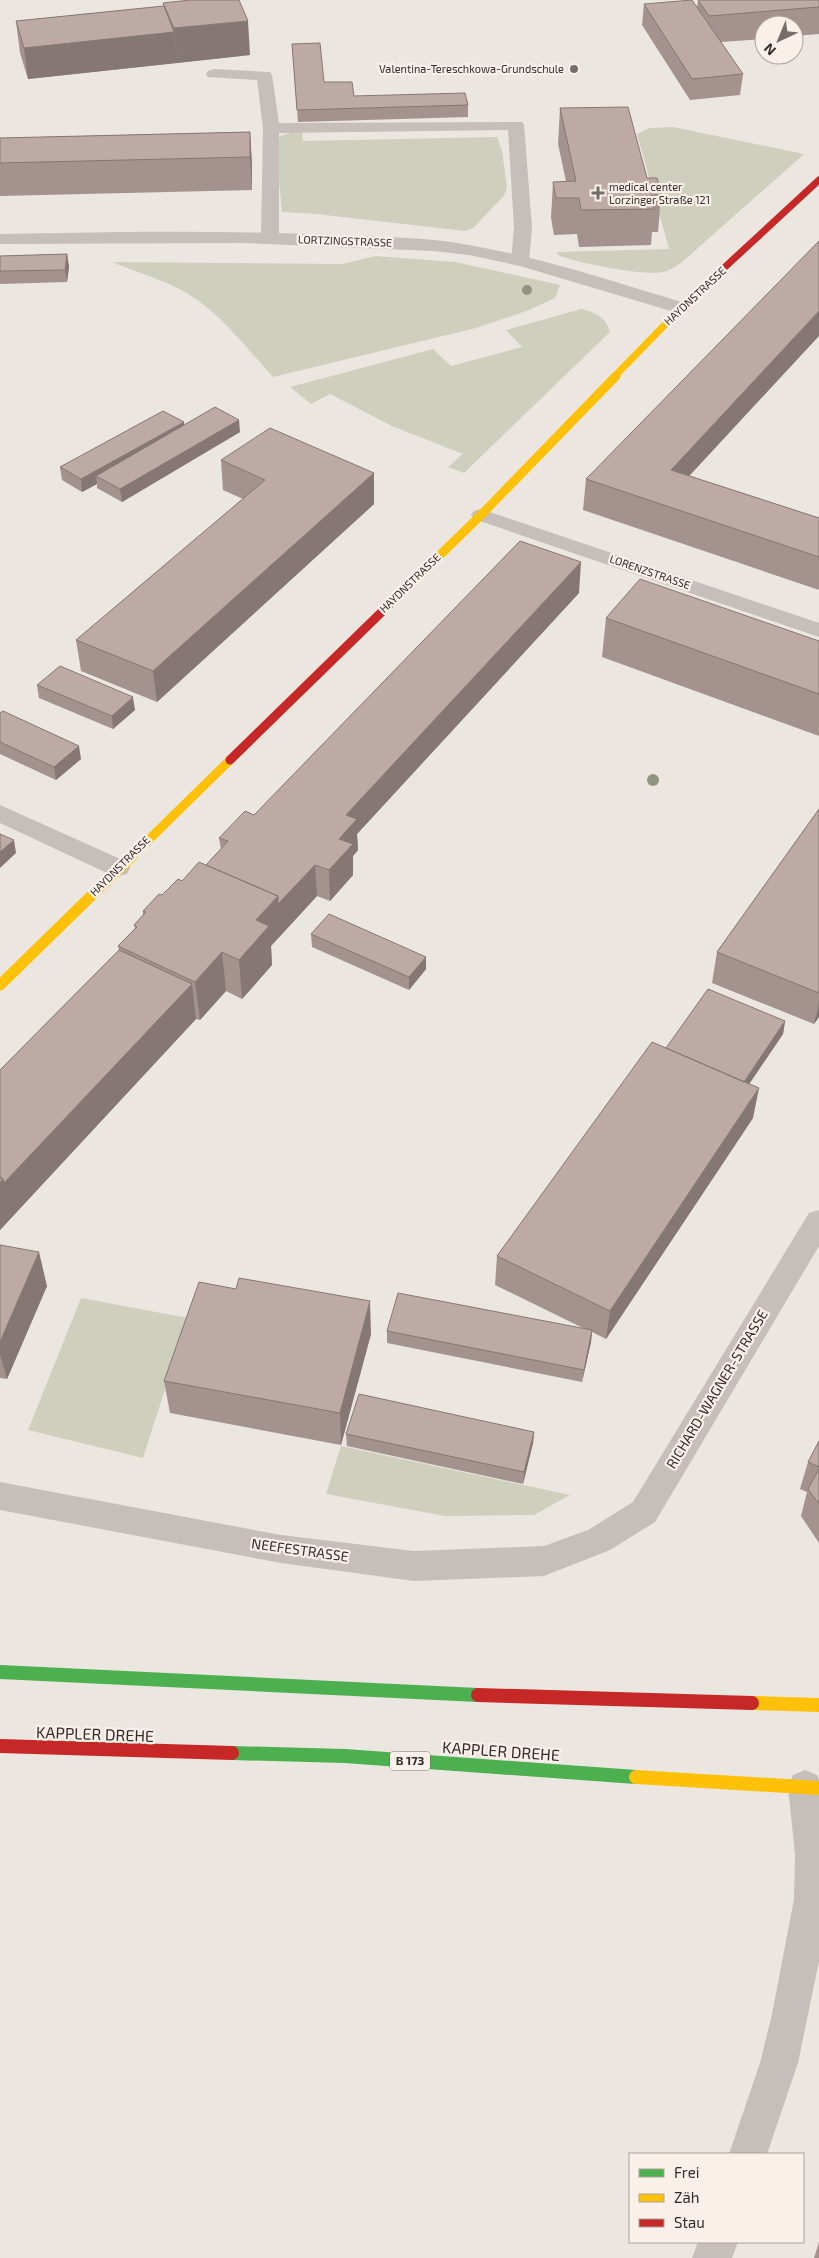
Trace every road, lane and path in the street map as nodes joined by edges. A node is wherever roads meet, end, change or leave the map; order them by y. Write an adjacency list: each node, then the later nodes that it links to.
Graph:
1 (214, 74): 2 (street)
2 (271, 128): 4 (street); 6 (street)
3 (819, 180): 7 (street, HAYDNSTRASSE)
4 (270, 238): 5 (street, LORTZINGSTRASSE); 6 (street, LORTZINGSTRASSE)
5 (0, 240)
6 (520, 261): 7 (street, LORTZINGSTRASSE)
7 (681, 308): 8 (street, HAYDNSTRASSE)
8 (481, 515): 9 (street, LORENZSTRASSE); 11 (street, HAYDNSTRASSE)
9 (819, 630)
10 (0, 813): 11 (street)
11 (118, 868): 12 (street, HAYDNSTRASSE)
12 (0, 985)
13 (819, 1221): 15 (street, RICHARD-WAGNER-STRASSE)
14 (0, 1496): 15 (street, NEEFESTRASSE)
15 (599, 1540)
16 (0, 1672): 17 (street)
17 (819, 1705)
18 (0, 1746): 19 (street, KAPPLER DREHE / B 173)
19 (812, 1787): 20 (street)
20 (748, 2153)
21 (718, 2243): 22 (street)
22 (712, 2258)

